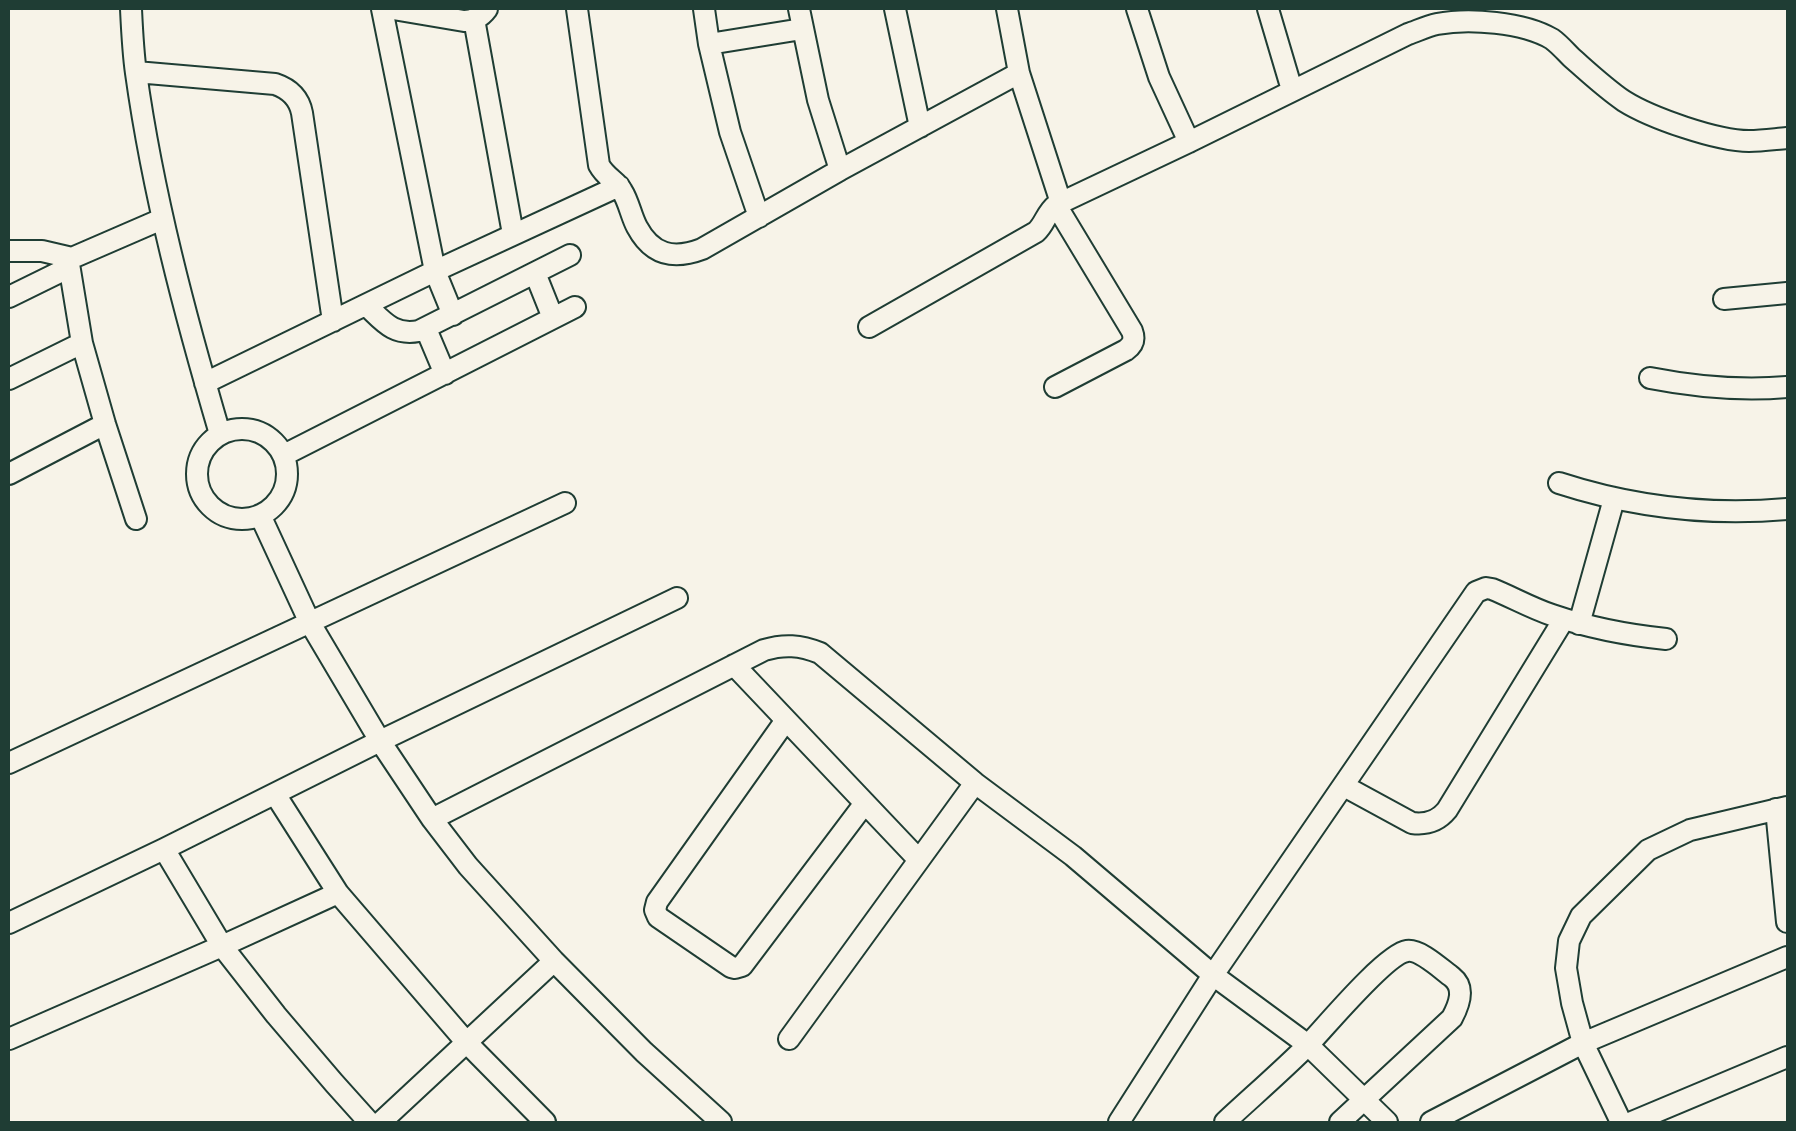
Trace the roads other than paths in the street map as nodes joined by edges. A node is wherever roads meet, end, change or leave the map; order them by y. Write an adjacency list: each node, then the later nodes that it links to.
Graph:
1 (131, 9): 14 (street)
2 (382, 9): 29 (street)
3 (393, 9): 11 (street)
4 (577, 9): 21 (street)
5 (704, 9): 13 (street)
6 (799, 9): 12 (street)
7 (895, 9): 17 (street)
8 (1007, 9): 15 (street)
9 (1137, 9): 19 (street)
10 (1268, 9): 16 (street)
11 (481, 14): 25 (street)
12 (802, 30): 13 (street); 20 (street)
13 (710, 44): 23 (street)
14 (136, 72): 24 (street); 38 (street)
15 (1019, 73): 17 (street); 22 (street)
16 (1292, 90): 18 (street); 19 (street)
17 (920, 127): 20 (street)
18 (1787, 138)
19 (1189, 142): 22 (street)
20 (840, 170): 23 (street)
21 (619, 186): 23 (street); 25 (street)
22 (1058, 204): 39 (street); 47 (street)
23 (759, 217)
24 (162, 219): 28 (street); 45 (street)
25 (513, 234): 29 (street)
26 (9, 251): 28 (street)
27 (570, 255): 30 (street)
28 (68, 263): 32 (street); 41 (street)
29 (435, 271): 34 (street); 36 (street)
30 (535, 273): 36 (street); 37 (street)
31 (1787, 293): 33 (street)
32 (9, 297)
33 (1724, 299)
34 (366, 305): 38 (street); 40 (street)
35 (574, 307): 37 (street)
36 (453, 315): 40 (street)
37 (553, 318): 42 (street)
38 (333, 321): 45 (street)
39 (869, 327)
40 (426, 329): 42 (street)
41 (82, 343): 44 (street); 48 (street)
42 (445, 374): 50 (street)
43 (1650, 378): 46 (street)
44 (9, 379)
45 (205, 383): 49 (street)
46 (1787, 387)
47 (1055, 388)
48 (105, 424): 51 (street); 57 (street)
49 (220, 434): 50 (street); 56 (street)
50 (284, 456): 56 (street)
51 (9, 474)
52 (1559, 484): 53 (street)
53 (1614, 499): 55 (street); 59 (street)
54 (565, 502): 60 (street)
55 (1787, 510)
56 (260, 515): 60 (street)
57 (136, 519)
58 (677, 598): 64 (street)
59 (1571, 621): 61 (street); 67 (street); 67 (street)
60 (310, 623): 64 (street); 65 (street)
61 (1666, 639)
62 (734, 665): 63 (street); 66 (street); 71 (street)
63 (786, 720): 69 (street); 69 (street)
64 (380, 741): 68 (street); 71 (street)
65 (9, 763)
66 (975, 783): 73 (street); 80 (street)
67 (1344, 786): 80 (street)
68 (275, 794): 72 (street); 74 (street)
69 (865, 803): 73 (street)
70 (1782, 808): 75 (street); 84 (street)
71 (432, 819): 79 (street)
72 (164, 849): 76 (street); 77 (street)
73 (919, 860): 82 (street)
74 (338, 893): 77 (street); 83 (street)
75 (1787, 922)
76 (9, 923)
77 (222, 946): 81 (street); 88 (street)
78 (1787, 957): 84 (street)
79 (554, 961): 83 (street); 91 (street)
80 (1214, 975): 85 (street); 92 (street)
81 (9, 1039)
82 (789, 1039)
83 (467, 1043): 89 (street); 90 (street)
84 (1583, 1043): 96 (street); 97 (street)
85 (1308, 1045): 87 (street); 87 (street); 93 (street)
86 (1787, 1057): 98 (street)
87 (1364, 1100): 94 (street); 95 (street)
88 (369, 1122)
89 (381, 1122)
90 (545, 1122)
91 (721, 1122)
92 (1119, 1122)
93 (1225, 1122)
94 (1340, 1122)
95 (1387, 1122)
96 (1431, 1122)
97 (1620, 1122)
98 (1632, 1122)

